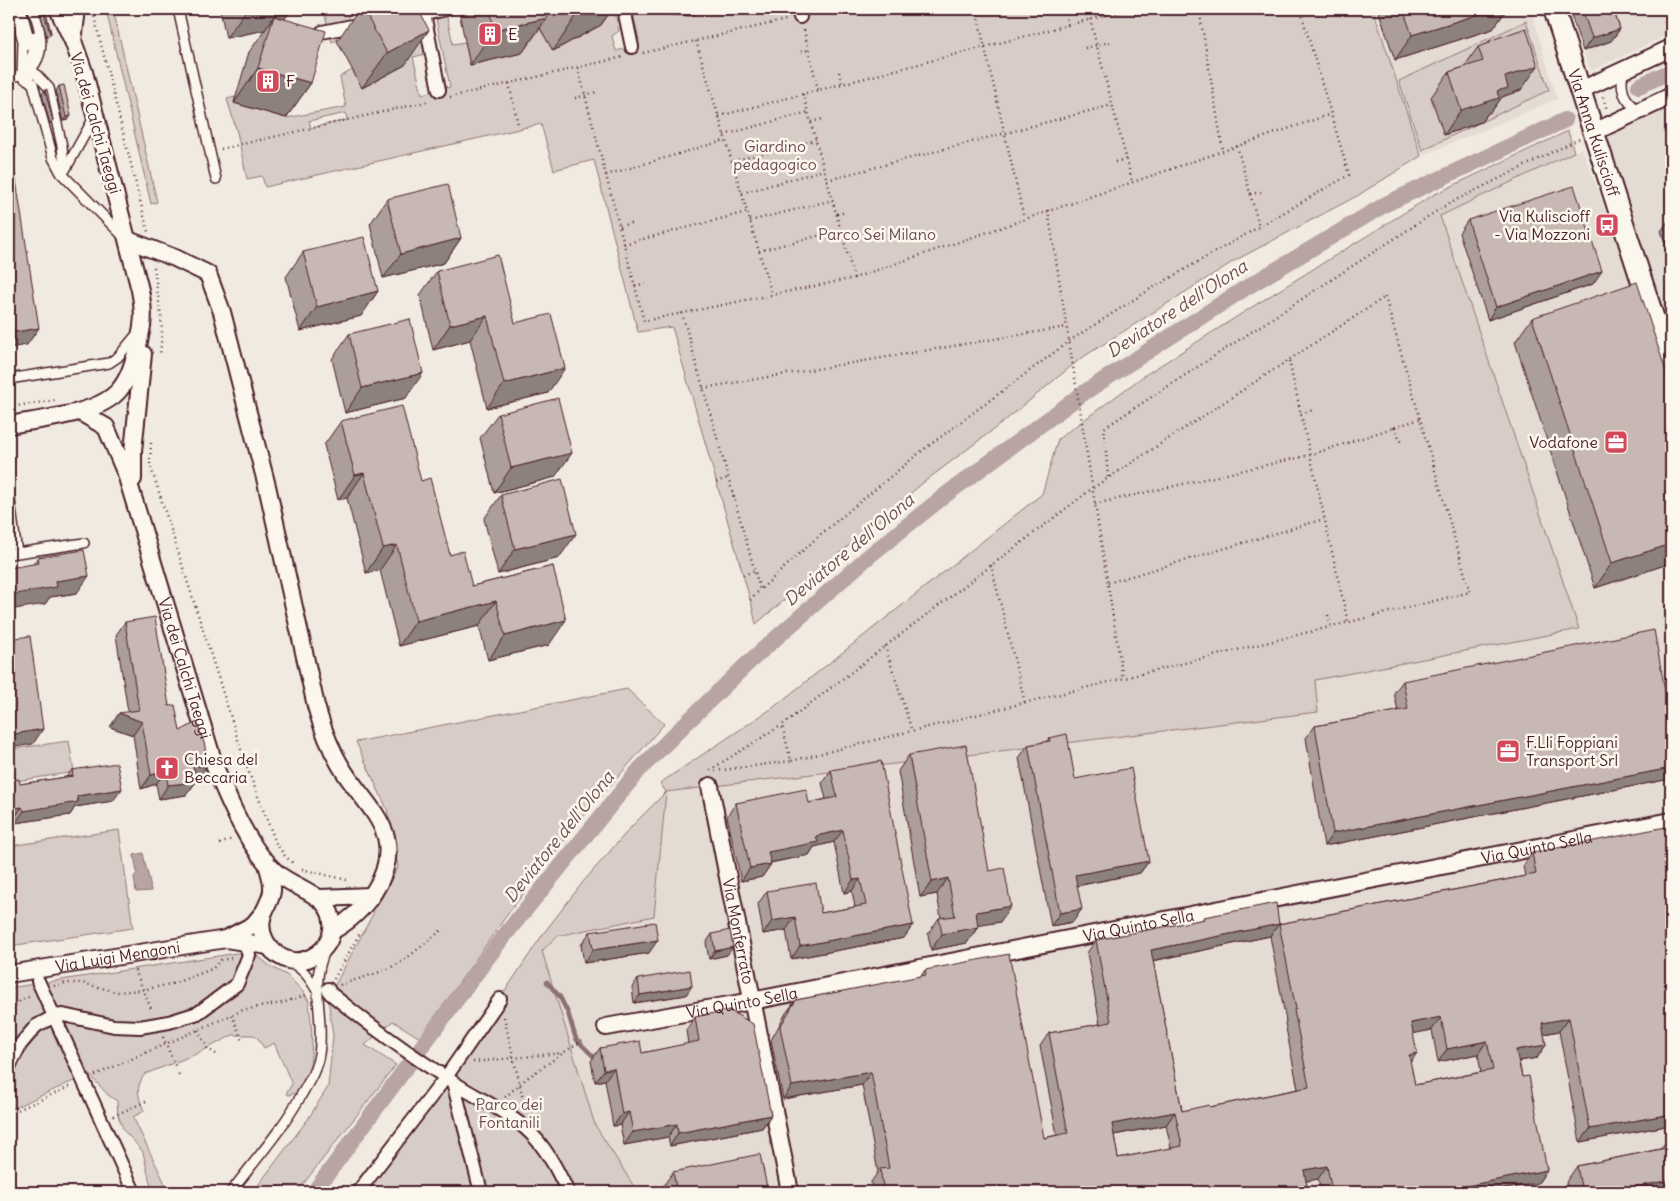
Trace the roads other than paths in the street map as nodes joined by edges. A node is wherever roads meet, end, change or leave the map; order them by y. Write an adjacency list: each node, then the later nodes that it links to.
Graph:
1 (14, 9): 18 (lane)
2 (20, 9): 18 (lane)
3 (27, 9): 18 (lane)
4 (32, 9): 18 (lane)
5 (58, 9): 14 (street, Via dei Calchi Taeggi)
6 (77, 9): 14 (street)
7 (178, 9): 27 (lane)
8 (624, 9): 16 (street)
9 (1554, 9): 20 (street, Via Anna Kuliscioff)
10 (431, 11): 11 (street); 21 (street)
11 (404, 19)
12 (350, 26): 13 (street)
13 (325, 31)
14 (73, 41): 24 (street, Via dei Calchi Taeggi)
15 (1671, 48): 17 (street)
16 (633, 52)
17 (1623, 70): 20 (street); 23 (lane)
18 (22, 75): 19 (lane); 26 (lane)
19 (9, 77)
20 (1581, 90): 25 (street, Via Anna Kuliscioff)
21 (440, 94)
22 (1671, 96): 23 (street)
23 (1639, 111): 25 (street)
24 (96, 114): 26 (lane); 28 (street, Via dei Calchi Taeggi)
25 (1587, 135): 30 (street, Via Anna Kuliscioff)
26 (61, 173): 28 (lane, Via dei Calchi Taeggi)
27 (216, 179)
28 (128, 240): 29 (street, Via dei Calchi Taeggi); 42 (street)
29 (143, 324): 31 (lane); 32 (street, Via dei Calchi Taeggi); 35 (street, Via dei Calchi Taeggi)
30 (1670, 367)
31 (9, 379)
32 (80, 412): 33 (street); 35 (street, Via dei Calchi Taeggi)
33 (9, 425)
34 (9, 493): 37 (lane)
35 (134, 494): 40 (street, Via dei Calchi Taeggi)
36 (84, 543): 37 (lane)
37 (13, 554)
38 (710, 786): 53 (street, Via Monferrato)
39 (1671, 821): 53 (street, Via Quinto Sella)
40 (266, 861): 41 (street, Via dei Calchi Taeggi); 43 (street, Via dei Calchi Taeggi)
41 (315, 895): 42 (street); 43 (street); 44 (street)
42 (370, 896): 44 (street)
43 (266, 908): 45 (street, Via Luigi Mengoni); 46 (street, Via dei Calchi Taeggi)
44 (330, 936): 48 (street); 51 (lane)
45 (226, 940): 46 (street, Via Luigi Mengoni); 49 (street, Via Luigi Mengoni)
46 (268, 946): 48 (street)
47 (248, 952): 54 (street)
48 (287, 960): 51 (lane)
49 (9, 974)
50 (40, 985): 54 (street)
51 (323, 990): 57 (street); 59 (lane)
52 (500, 999): 57 (street)
53 (752, 1001): 55 (street, Via Quinto Sella); 63 (street, Via Monferrato)
54 (54, 1016): 56 (street); 58 (street)
55 (606, 1027)
56 (9, 1067)
57 (449, 1080): 60 (street); 61 (street); 62 (street)
58 (134, 1192)
59 (231, 1192)
60 (358, 1192)
61 (481, 1192)
62 (568, 1192)
63 (790, 1192)

